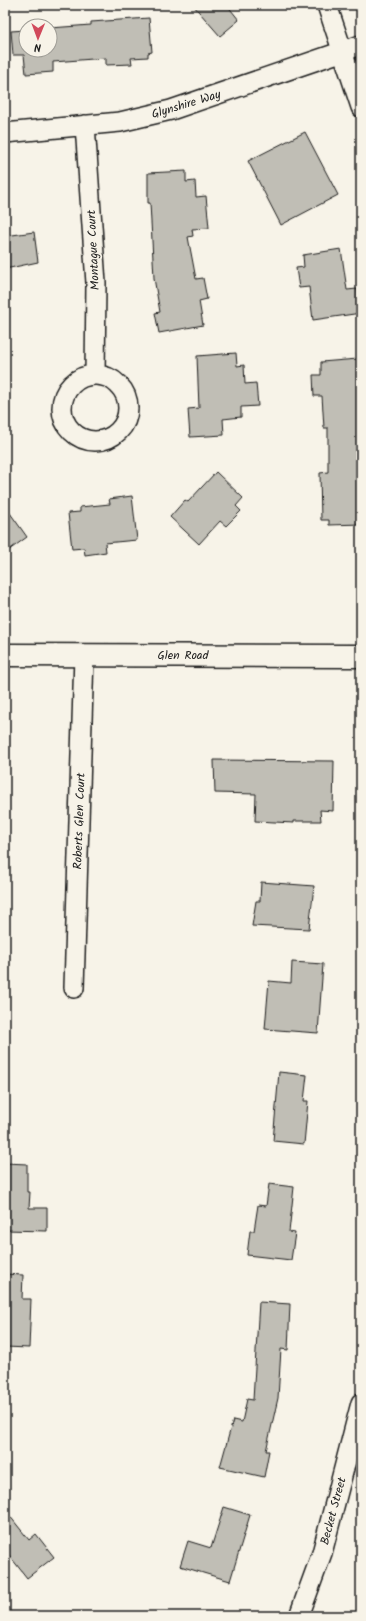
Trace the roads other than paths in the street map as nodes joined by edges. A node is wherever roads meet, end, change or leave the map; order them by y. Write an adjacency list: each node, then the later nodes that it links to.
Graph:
1 (326, 5): 3 (street)
2 (361, 45): 3 (street, Glynshire Way)
3 (343, 52): 4 (street); 5 (street, Glynshire Way)
4 (361, 107)
5 (85, 125): 6 (street, Glynshire Way); 7 (street, Montague Court)
6 (5, 133)
7 (94, 375)
8 (5, 655): 9 (main road, Glen Road)
9 (84, 655): 10 (main road, Glen Road); 11 (street, Roberts Glen Court)
10 (361, 656)
11 (74, 988)
12 (361, 1403): 13 (street, Becket Street)
13 (299, 1616)

